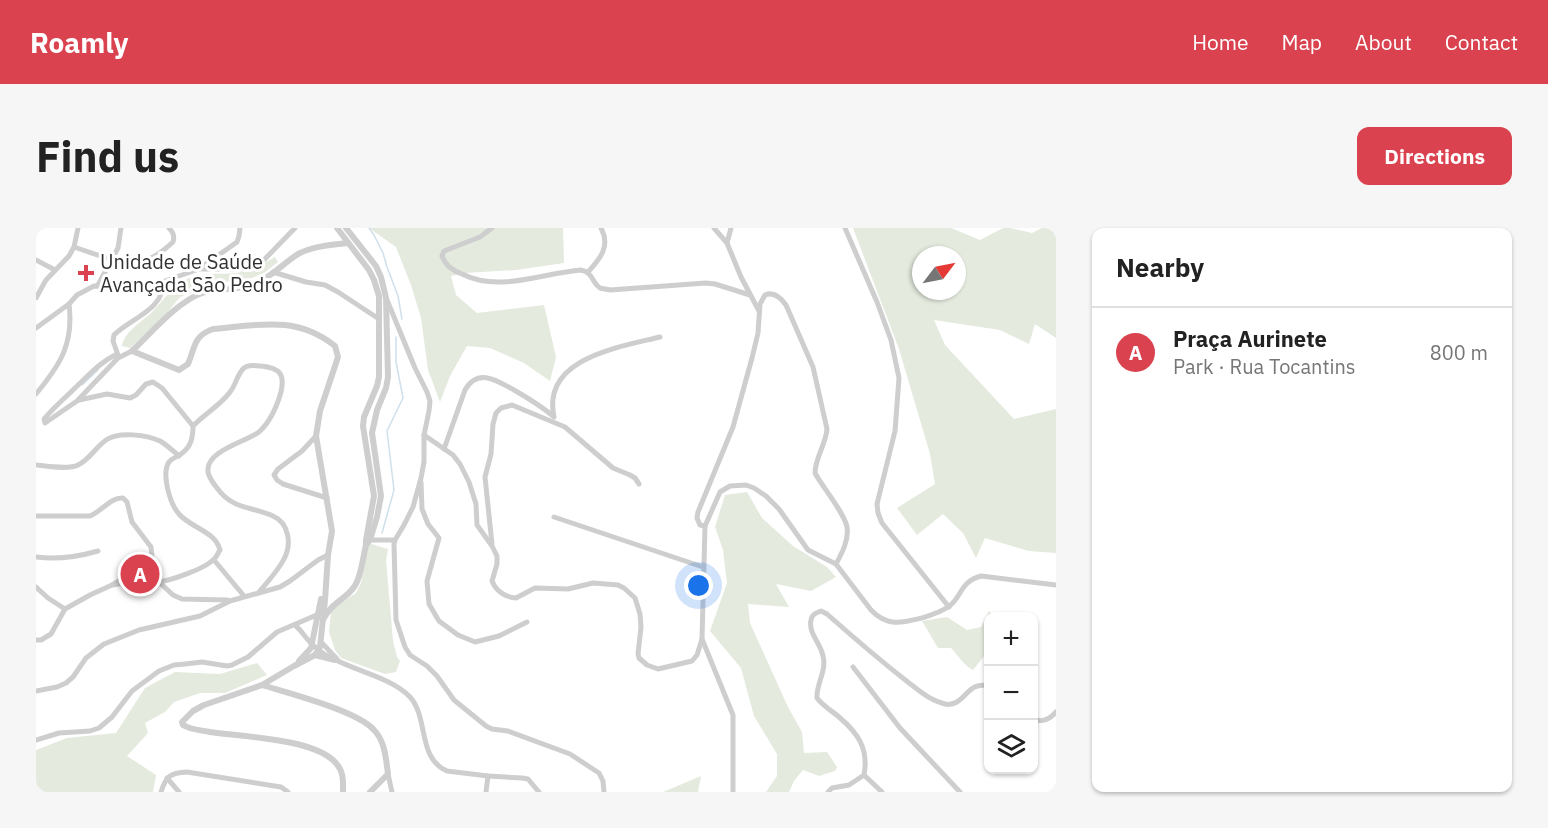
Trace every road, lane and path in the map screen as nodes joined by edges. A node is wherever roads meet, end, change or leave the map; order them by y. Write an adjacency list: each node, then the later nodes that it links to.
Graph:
1 (78, 228): 15 (street)
2 (122, 228): 18 (street)
3 (169, 228): 18 (street)
4 (240, 228): 20 (street)
5 (295, 228): 20 (street)
6 (337, 228): 13 (street)
7 (346, 228): 16 (street)
8 (492, 228): 22 (street)
9 (601, 228): 22 (street)
10 (714, 228): 14 (street)
11 (731, 228): 14 (street)
12 (845, 228): 74 (street)
13 (348, 243): 17 (street); 23 (street)
14 (727, 243): 26 (street)
15 (74, 247): 18 (street); 21 (street)
16 (368, 255): 17 (street); 28 (street)
17 (358, 256): 31 (street)
18 (111, 259): 25 (street)
19 (36, 260): 21 (street)
20 (199, 269): 24 (street)
21 (55, 270): 27 (street)
22 (585, 271): 26 (street)
23 (273, 272): 31 (street); 34 (street)
24 (162, 282): 25 (street); 35 (street)
25 (98, 285): 29 (street)
26 (750, 295): 30 (street)
27 (36, 298)
28 (386, 298): 41 (street); 43 (street)
29 (69, 304): 32 (street); 36 (street)
30 (759, 311): 52 (street); 61 (street)
31 (379, 319): 43 (street)
32 (36, 328)
33 (660, 337): 38 (street)
34 (132, 351): 35 (street); 42 (street)
35 (118, 356): 37 (street); 37 (street)
36 (36, 394)
37 (77, 401): 40 (street)
38 (554, 416): 39 (street); 44 (street)
39 (556, 424): 48 (street); 55 (street)
40 (193, 426): 45 (street); 68 (street)
41 (424, 435): 44 (street); 47 (street)
42 (316, 436): 49 (street); 49 (street)
43 (369, 444): 54 (street)
44 (444, 448): 55 (street)
45 (179, 456): 46 (street); 60 (street)
46 (36, 465)
47 (421, 478): 53 (street); 77 (street)
48 (639, 484)
49 (327, 498): 57 (street)
50 (36, 516): 59 (street)
51 (554, 517): 62 (street)
52 (705, 526): 61 (street); 62 (street)
53 (394, 540): 54 (street); 106 (street)
54 (367, 542): 71 (street)
55 (492, 546): 80 (street)
56 (98, 550): 58 (street)
57 (328, 555): 63 (street); 68 (street)
58 (36, 557)
59 (152, 560): 64 (street); 65 (street)
60 (214, 560): 64 (street); 70 (street)
61 (836, 564): 74 (street)
62 (703, 567): 80 (street)
63 (327, 578): 69 (street); 76 (street)
64 (159, 582): 65 (street); 73 (street)
65 (112, 585): 75 (street)
66 (1056, 585): 74 (street)
67 (36, 587): 75 (street)
68 (259, 592): 70 (street)
69 (326, 592): 72 (street); 76 (street)
70 (244, 596): 73 (street)
71 (344, 597): 72 (street); 78 (street)
72 (335, 600): 76 (street)
73 (230, 601): 90 (street)
74 (949, 607)
75 (65, 609): 81 (street)
76 (321, 610): 78 (street); 79 (street)
77 (527, 622)
78 (320, 623): 82 (street); 83 (street)
79 (295, 625): 82 (street); 93 (street)
80 (702, 639): 107 (street)
81 (36, 640)
82 (312, 645): 83 (street); 86 (street)
83 (318, 649): 84 (street); 85 (street); 86 (street)
84 (335, 660): 85 (street)
85 (343, 664): 96 (street)
86 (294, 666): 89 (street)
87 (853, 667): 110 (street)
88 (984, 685): 95 (street)
89 (262, 686): 94 (street); 101 (street)
90 (36, 691)
91 (1056, 712): 92 (street)
92 (1038, 720)
93 (36, 740)
94 (388, 774): 102 (street); 103 (street)
95 (864, 775): 108 (street); 109 (street)
96 (488, 776): 104 (street); 105 (street)
97 (167, 778): 98 (street); 99 (street); 100 (street)
98 (161, 792)
99 (179, 792)
100 (288, 792)
101 (343, 792)
102 (370, 792)
103 (392, 792)
104 (486, 792)
105 (539, 792)
106 (604, 792)
107 (733, 792)
108 (828, 792)
109 (882, 792)
110 (960, 792)

